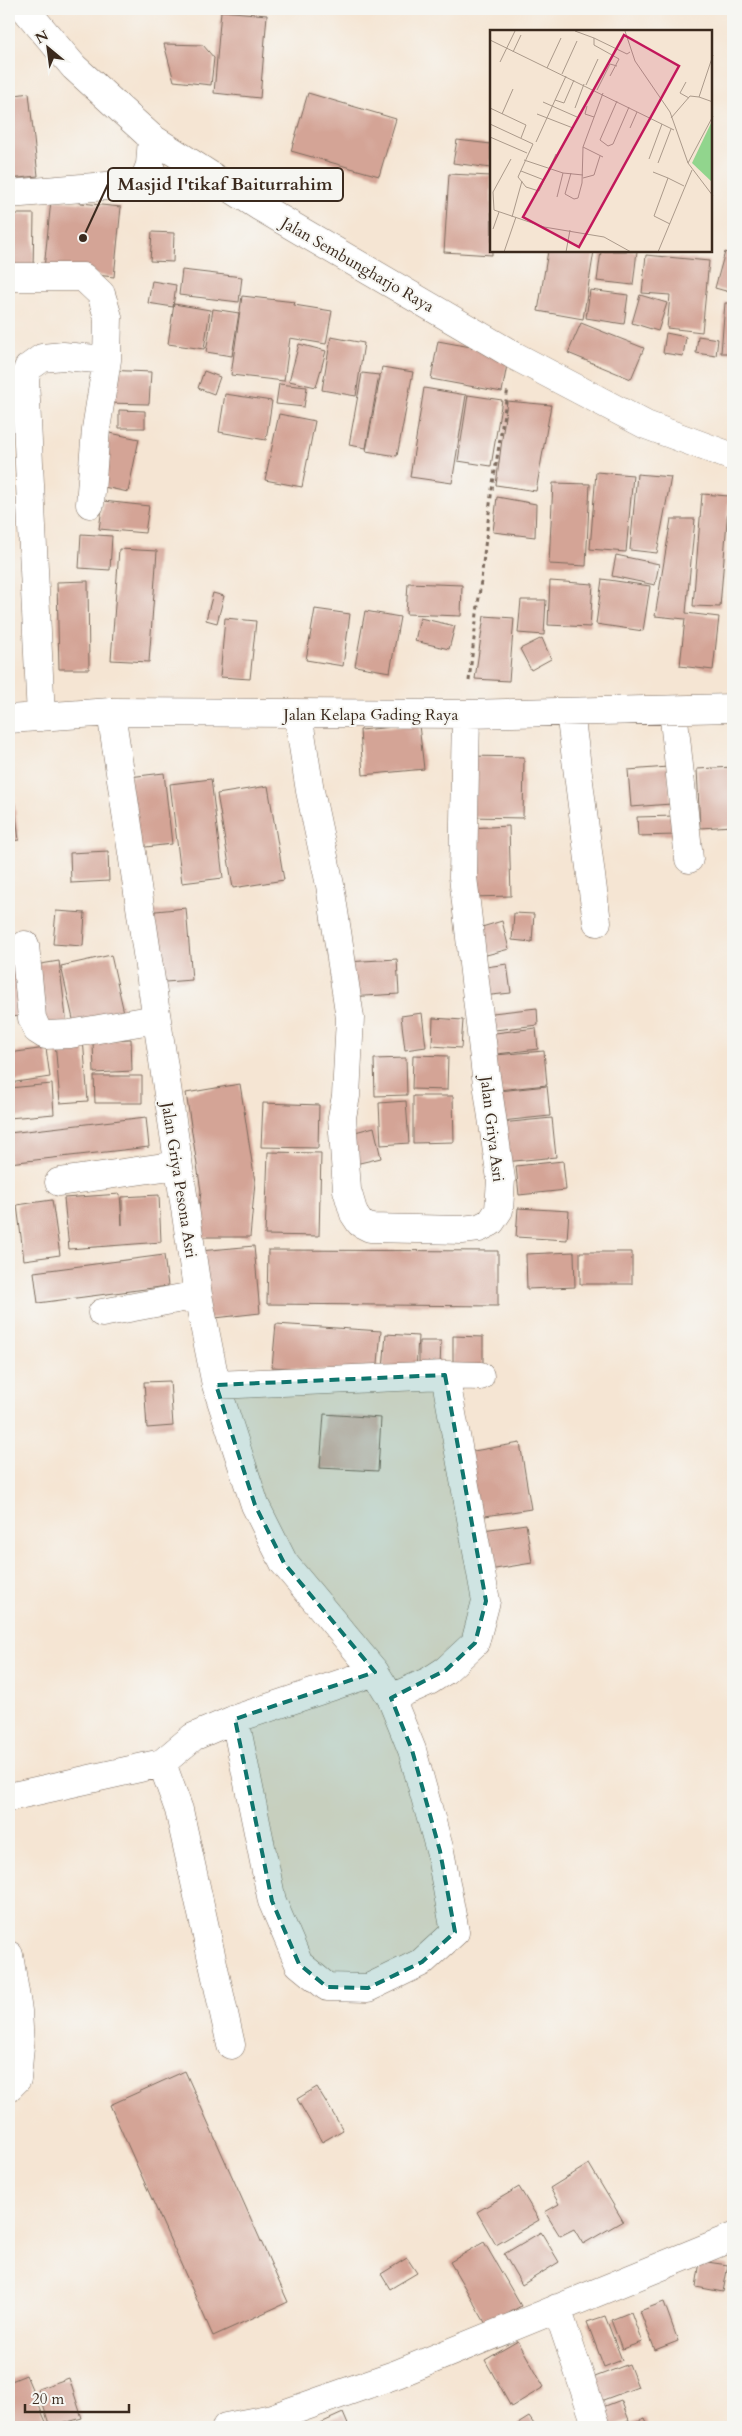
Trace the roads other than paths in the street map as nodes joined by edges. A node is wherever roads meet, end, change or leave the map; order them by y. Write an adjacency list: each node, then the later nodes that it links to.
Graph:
1 (25, 9): 2 (street, Jalan Sembungharjo Raya)
2 (152, 138): 3 (street); 6 (street, Jalan Sembungharjo Raya)
3 (9, 194)
4 (9, 277): 5 (street)
5 (107, 360): 7 (street); 14 (street)
6 (733, 457)
7 (90, 504)
8 (733, 708): 9 (street, Jalan Kelapa Gading Raya)
9 (673, 710): 11 (street, Jalan Kelapa Gading Raya); 16 (street)
10 (111, 712): 12 (street, Jalan Kelapa Gading Raya); 14 (street, Jalan Kelapa Gading Raya); 19 (street, Jalan Griya Pesona Asri)
11 (570, 712): 13 (street, Jalan Kelapa Gading Raya); 17 (street)
12 (298, 714): 13 (street, Jalan Kelapa Gading Raya); 13 (street, Jalan Griya Asri)
13 (466, 714)
14 (41, 717): 15 (street, Jalan Kelapa Gading Raya)
15 (9, 719)
16 (689, 858)
17 (597, 922)
18 (25, 945): 19 (street)
19 (156, 1019): 20 (street, Jalan Griya Pesona Asri)
20 (178, 1165): 21 (street); 22 (street, Jalan Griya Pesona Asri)
21 (59, 1182)
22 (198, 1295): 23 (street); 26 (street, Jalan Griya Pesona Asri)
23 (102, 1313)
24 (445, 1375): 25 (street); 26 (street); 28 (street)
25 (480, 1376)
26 (216, 1385): 27 (street, Jalan Griya Pesona Asri)
27 (375, 1672): 28 (street, Jalan Griya Pesona Asri); 29 (street)
28 (391, 1698): 29 (street, Jalan Griya Pesona Asri)
29 (235, 1719): 30 (street)
30 (162, 1763): 31 (street); 33 (street)
31 (9, 1797)
32 (9, 1955): 34 (street)
33 (231, 2045)
34 (9, 2088)
35 (733, 2237): 36 (street)
36 (557, 2308): 37 (street); 38 (street)
37 (226, 2427)
38 (597, 2427)

